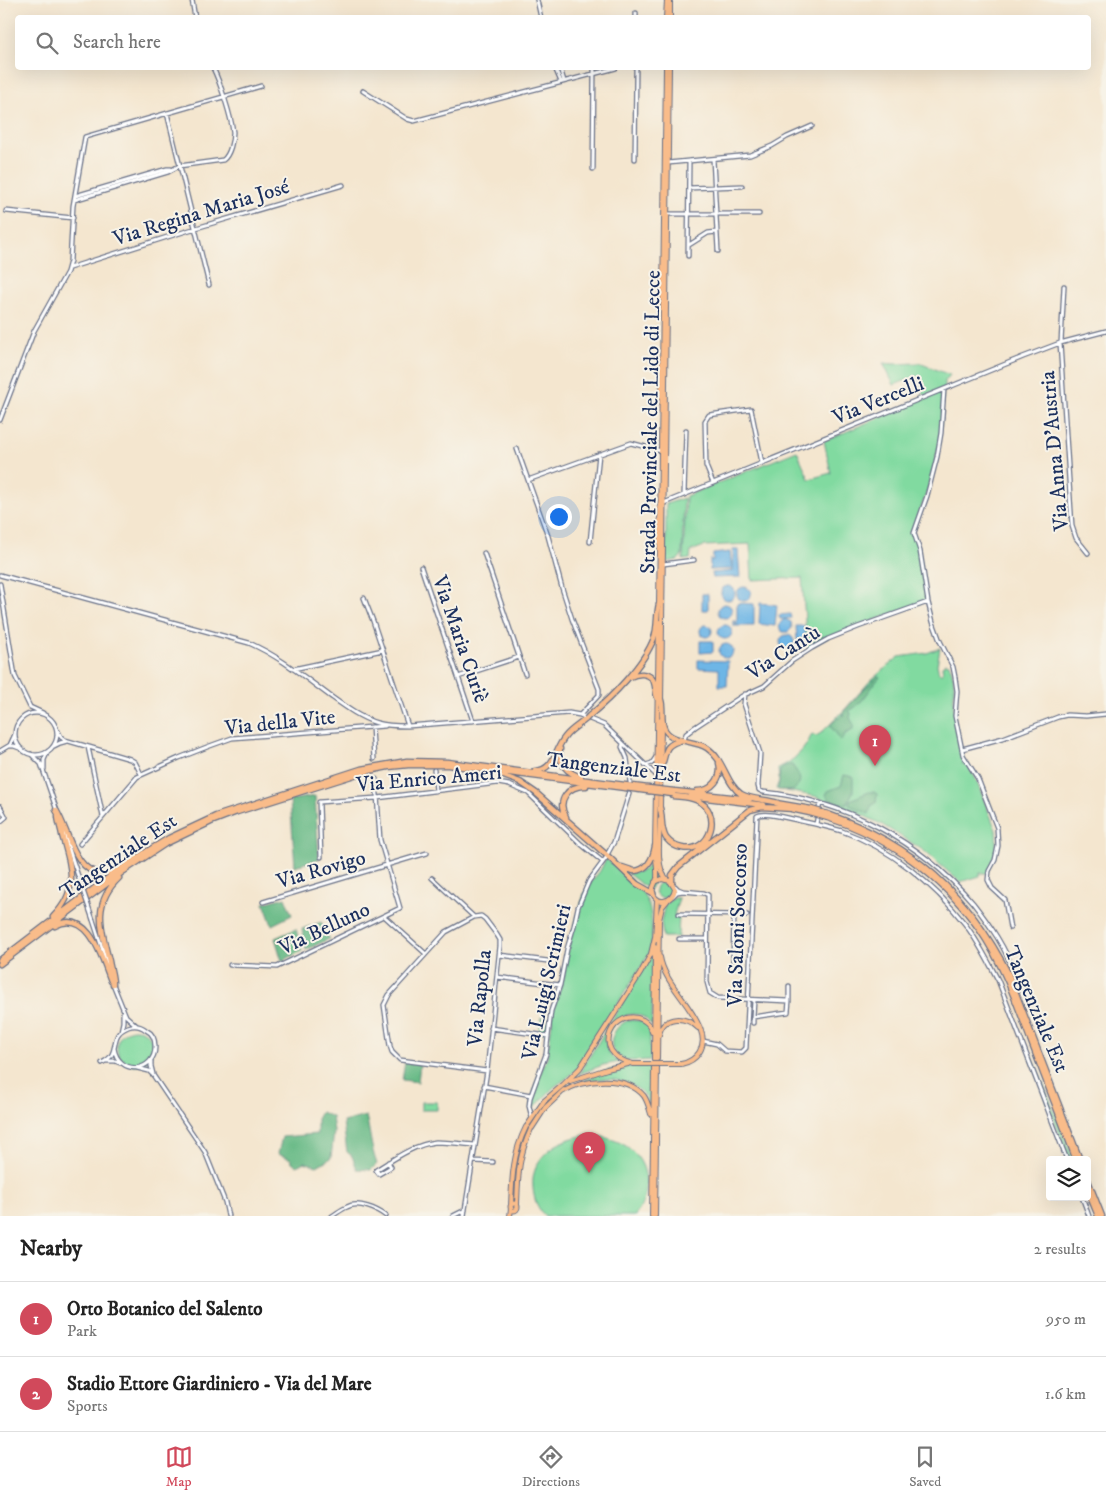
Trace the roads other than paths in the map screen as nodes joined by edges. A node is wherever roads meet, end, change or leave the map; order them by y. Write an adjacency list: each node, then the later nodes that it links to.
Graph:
1 (192, 0): 4 (street)
2 (537, 0): 5 (street)
3 (668, 0): 6 (main road)
4 (194, 15)
5 (540, 15)
6 (668, 15)
7 (214, 70): 17 (street)
8 (556, 70): 14 (street)
9 (560, 70): 14 (street)
10 (607, 70): 13 (street)
11 (636, 70): 20 (street)
12 (668, 70): 22 (main road, Strada Provinciale del Lido di Lecce)
13 (594, 73): 14 (street); 26 (street)
14 (562, 82): 16 (street)
15 (261, 86): 17 (street)
16 (363, 92)
17 (224, 96): 18 (street); 24 (street)
18 (167, 113): 24 (street); 31 (street)
19 (812, 126): 21 (street)
20 (635, 159)
21 (713, 159): 23 (street); 29 (street)
22 (667, 160): 23 (street); 25 (main road, Strada Provinciale del Lido di Lecce)
23 (689, 162): 30 (street)
24 (179, 166): 31 (street); 38 (street)
25 (666, 168): 33 (main road, Strada Provinciale del Lido di Lecce); 52 (main road, Strada Provinciale del Lido di Lecce)
26 (593, 169)
27 (343, 185): 38 (street, Via Regina Maria José)
28 (742, 186): 29 (street)
29 (714, 187): 30 (street); 35 (street)
30 (689, 188): 34 (street)
31 (75, 198): 37 (street)
32 (6, 211): 37 (street)
33 (668, 214): 34 (street); 58 (main road, Strada Provinciale del Lido di Lecce)
34 (689, 214): 35 (street); 40 (street)
35 (715, 214): 36 (street); 39 (street)
36 (759, 214)
37 (73, 218): 43 (street)
38 (196, 228): 43 (street, Via Regina Maria José); 44 (street)
39 (717, 232): 40 (street); 41 (street)
40 (688, 245): 42 (street)
41 (718, 251)
42 (688, 256)
43 (68, 268): 49 (street)
44 (209, 285)
45 (1064, 286): 47 (street, Via Anna D'Austria)
46 (1106, 331): 47 (street, Via Vercelli)
47 (1061, 343): 48 (street, Via Vercelli); 61 (street, Via Anna D'Austria)
48 (944, 389): 54 (street, Via Vercelli); 68 (street)
49 (0, 420)
50 (686, 430): 57 (street)
51 (517, 449): 55 (street)
52 (661, 451): 53 (street); 69 (main road, Strada Provinciale del Lido di Lecce)
53 (600, 454): 55 (street); 59 (street)
54 (762, 464): 56 (street, Via Vercelli); 56 (street)
55 (528, 480): 83 (street)
56 (713, 483): 57 (street, Via Vercelli)
57 (684, 495): 58 (street, Via Vercelli)
58 (664, 503): 63 (main road, Strada Provinciale del Lido di Lecce)
59 (590, 542)
60 (484, 553): 71 (street)
61 (1088, 553)
62 (694, 560): 63 (street)
63 (663, 564): 77 (main road, Strada Provinciale del Lido di Lecce)
64 (421, 567): 74 (street, Via Maria Curiè)
65 (0, 575): 72 (street)
66 (0, 584): 79 (street)
67 (364, 598): 70 (street)
68 (928, 602): 76 (street, Via Cantù); 97 (street)
69 (659, 604): 75 (highway); 77 (main road, Strada Provinciale del Lido di Lecce)
70 (383, 650): 72 (street); 87 (street)
71 (519, 657): 73 (street); 74 (street)
72 (293, 669): 86 (street)
73 (525, 674)
74 (458, 677): 85 (street, Via Maria Curiè)
75 (624, 683): 77 (highway); 93 (highway)
76 (745, 694): 78 (street, Via Cantù); 80 (street)
77 (659, 699): 91 (highway, Tangenziale Est); 103 (main road, Strada Provinciale del Lido di Lecce); 106 (main road, Strada Provinciale del Lido di Lecce)
78 (734, 701): 80 (street); 91 (street, Via Cantù)
79 (27, 702): 81 (street); 84 (street)
80 (744, 704): 121 (street)
81 (43, 713): 84 (street); 90 (street)
82 (1106, 714): 97 (street)
83 (580, 715): 85 (street); 94 (street)
84 (23, 718): 89 (street)
85 (473, 721): 87 (street)
86 (391, 726): 87 (street); 88 (street, Via della Vite)
87 (408, 726)
88 (372, 727): 104 (street); 111 (street, Via della Vite)
89 (15, 731): 95 (street); 100 (street)
90 (58, 731): 92 (street); 98 (street)
91 (686, 740): 101 (highway, Tangenziale Est); 106 (highway)
92 (70, 742): 96 (street); 98 (street)
93 (561, 742): 109 (highway); 115 (highway)
94 (623, 744): 105 (street); 114 (street)
95 (8, 746): 99 (street); 100 (street)
96 (88, 747): 111 (street); 128 (street)
97 (962, 749): 158 (street)
98 (50, 750): 102 (street); 110 (street)
99 (0, 751)
100 (24, 751): 102 (street)
101 (714, 753): 117 (highway); 120 (highway)
102 (30, 754): 110 (street)
103 (656, 757): 105 (street); 112 (main road, Strada Provinciale del Lido di Lecce)
104 (374, 759)
105 (645, 765): 112 (street)
106 (661, 767): 112 (main road, Strada Provinciale del Lido di Lecce)
107 (434, 770): 116 (street)
108 (478, 770): 115 (highway, Tangenziale Est); 131 (highway); 138 (highway, Tangenziale Est)
109 (511, 770): 115 (highway, Tangenziale Est); 134 (highway, Tangenziale Est)
110 (44, 774): 126 (street)
111 (141, 774): 128 (street, Via della Vite)
112 (658, 776): 123 (main road); 133 (main road)
113 (376, 779): 119 (street)
114 (630, 782)
115 (606, 784): 117 (highway, Tangenziale Est, bridge); 131 (highway)
116 (436, 791): 119 (street, Via Enrico Ameri); 140 (street, Via Enrico Ameri)
117 (674, 792): 120 (highway, Tangenziale Est); 123 (highway); 124 (highway, Tangenziale Est)
118 (628, 794): 136 (street)
119 (377, 798): 137 (street, Via Enrico Ameri); 141 (street)
120 (778, 803): 125 (highway, Tangenziale Est)
121 (820, 803): 130 (street); 171 (street)
122 (0, 806): 129 (street)
123 (660, 808): 144 (main road)
124 (794, 809): 125 (highway, Tangenziale Est); 144 (highway)
125 (811, 811): 127 (highway, Tangenziale Est, bridge)
126 (57, 813): 134 (highway); 160 (highway); 173 (street, bridge)
127 (828, 816): 209 (highway, Tangenziale Est); 210 (highway, Tangenziale Est)
128 (103, 817): 132 (street, Via della Vite)
129 (0, 822)
130 (816, 824): 176 (street, Via Saloni Soccorso); 208 (street, Via Saloni Soccorso)
131 (573, 825): 139 (highway)
132 (80, 844)
133 (655, 846): 139 (highway); 143 (main road)
134 (146, 852): 160 (highway, Tangenziale Est)
135 (427, 853): 141 (street, Via Rovigo)
136 (608, 853)
137 (321, 857)
138 (143, 858): 163 (highway, Tangenziale Est); 173 (highway)
139 (608, 858): 140 (street, Via Luigi Scrimieri); 146 (highway)
140 (603, 862): 174 (street, Via Luigi Scrimieri)
141 (387, 865): 150 (street, Via Rovigo); 155 (street, Via Belluno)
142 (432, 878): 156 (street)
143 (655, 882): 144 (main road); 146 (main road)
144 (672, 883): 145 (street); 147 (main road)
145 (683, 891): 147 (street); 152 (street)
146 (653, 893): 148 (main road)
147 (672, 896): 149 (main road)
148 (656, 899): 149 (main road); 159 (main road)
149 (668, 900): 157 (main road)
150 (263, 902)
151 (679, 914): 152 (street)
152 (708, 915): 153 (street); 162 (street)
153 (734, 915): 154 (street); 168 (street)
154 (747, 915)
155 (384, 916): 164 (street); 170 (street, Via Belluno)
156 (474, 917): 164 (street, Via Rapolla); 165 (street, Via Rapolla)
157 (658, 927): 185 (main road); 190 (main road)
158 (1010, 928)
159 (655, 937): 190 (main road); 197 (main road)
160 (28, 939): 166 (highway, Tangenziale Est)
161 (679, 939): 162 (street)
162 (707, 939): 176 (street)
163 (25, 946): 169 (highway, Tangenziale Est); 173 (highway)
164 (426, 954): 194 (street, Via Rapolla)
165 (499, 955): 167 (street); 172 (street, Via Rapolla)
166 (0, 960)
167 (548, 961)
168 (733, 962)
169 (0, 964)
170 (230, 965)
171 (1016, 974)
172 (497, 977): 174 (street); 183 (street, Via Rapolla)
173 (114, 985): 179 (street)
174 (560, 986): 186 (street, Via Luigi Scrimieri)
175 (789, 986): 178 (street)
176 (749, 1001): 177 (street); 187 (street, Via Saloni Soccorso)
177 (754, 1001): 178 (street); 180 (street)
178 (789, 1001): 180 (street)
179 (123, 1010): 182 (street); 184 (street)
180 (753, 1017): 181 (street)
181 (752, 1023)
182 (139, 1026): 184 (street); 189 (street)
183 (491, 1028): 186 (street); 194 (street, Via Rapolla)
184 (121, 1031): 188 (street)
185 (702, 1034): 187 (main road); 190 (main road)
186 (548, 1036): 200 (street, Via Luigi Scrimieri)
187 (703, 1041): 192 (main road, bridge)
188 (114, 1048): 191 (street); 191 (street)
189 (152, 1059): 193 (street); 196 (street)
190 (656, 1059): 192 (main road)
191 (122, 1064): 193 (street)
192 (632, 1064): 195 (main road)
193 (137, 1068): 196 (street)
194 (487, 1071): 198 (street, Via Rapolla)
195 (594, 1073): 197 (main road); 199 (main road)
196 (153, 1075): 220 (street)
197 (563, 1085): 201 (main road)
198 (484, 1086): 200 (street); 207 (street, Via Rapolla)
199 (562, 1092): 202 (main road); 204 (main road)
200 (531, 1095): 203 (street, Via Luigi Scrimieri)
201 (549, 1096): 202 (main road); 203 (main road)
202 (553, 1100): 206 (main road)
203 (532, 1118): 205 (main road)
204 (653, 1124): 227 (main road); 227 (main road)
205 (527, 1126): 206 (main road); 217 (main road)
206 (532, 1129): 218 (main road)
207 (475, 1145): 211 (street, Via Rapolla); 212 (street)
208 (1065, 1156)
209 (1074, 1156)
210 (1078, 1156)
211 (473, 1160): 213 (street); 219 (street, Via Rapolla)
212 (388, 1162)
213 (493, 1162)
214 (1091, 1188): 230 (highway)
215 (1091, 1199): 229 (highway)
216 (1083, 1201): 228 (street)
217 (511, 1207): 218 (main road); 225 (main road)
218 (517, 1207): 226 (main road)
219 (465, 1210): 223 (street); 224 (street, Via Rapolla)
220 (228, 1216)
221 (332, 1216): 222 (street)
222 (386, 1216)
223 (453, 1216)
224 (464, 1216)
225 (510, 1216)
226 (516, 1216)
227 (653, 1216)
228 (1089, 1216)
229 (1098, 1216)
230 (1102, 1216)

